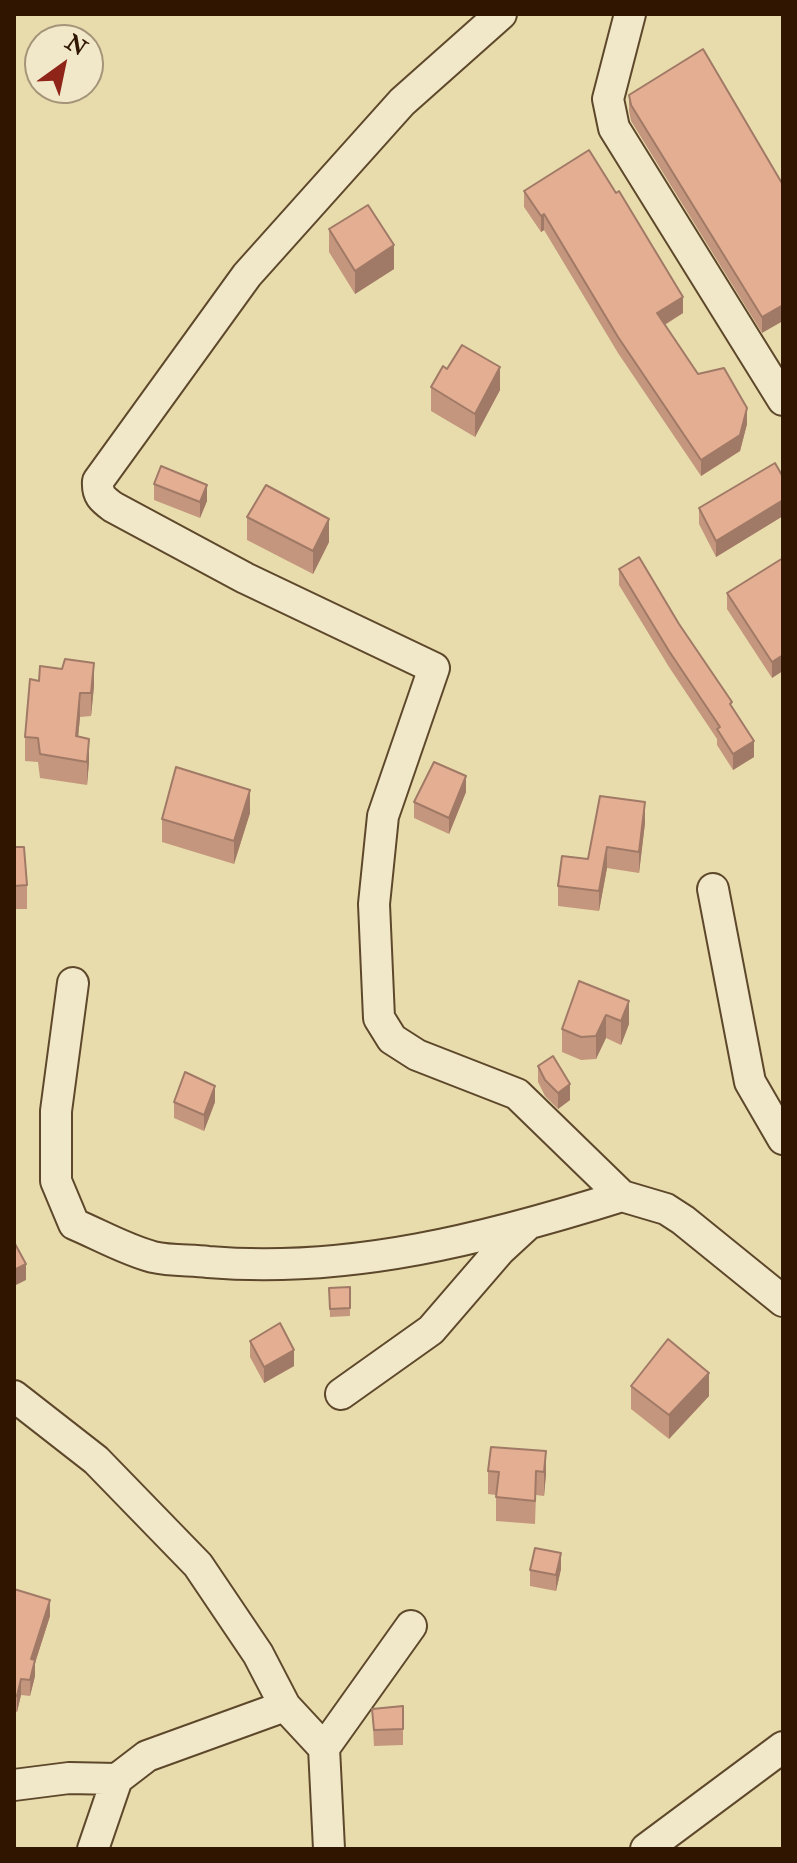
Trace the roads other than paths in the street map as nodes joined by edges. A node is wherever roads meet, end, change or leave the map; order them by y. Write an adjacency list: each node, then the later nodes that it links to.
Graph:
1 (501, 14): 7 (street)
2 (630, 14): 3 (street)
3 (783, 400)
4 (713, 889): 6 (street)
5 (73, 983): 8 (street)
6 (783, 1139)
7 (622, 1196): 8 (street); 9 (street)
8 (526, 1226): 10 (street)
9 (783, 1301)
10 (341, 1394)
11 (14, 1396): 13 (street)
12 (411, 1626): 15 (street)
13 (285, 1706): 15 (street); 16 (street)
14 (783, 1747): 20 (street)
15 (324, 1748): 19 (street)
16 (117, 1779): 17 (street); 18 (street)
17 (14, 1785)
18 (93, 1849)
19 (329, 1849)
20 (646, 1849)

